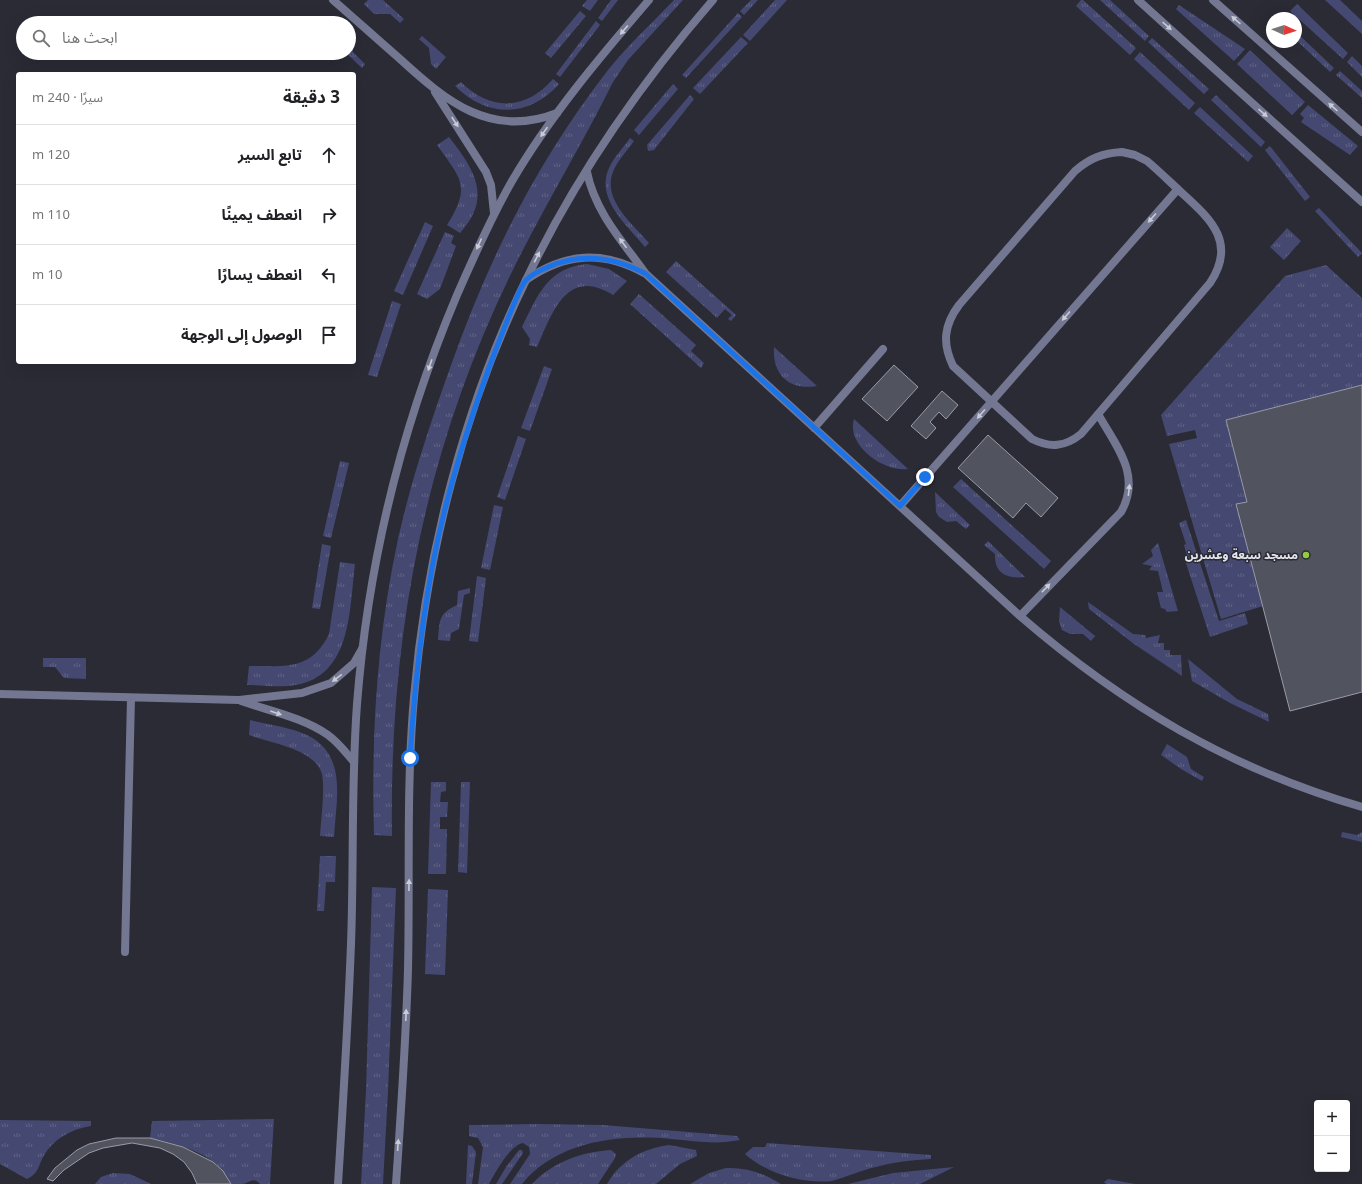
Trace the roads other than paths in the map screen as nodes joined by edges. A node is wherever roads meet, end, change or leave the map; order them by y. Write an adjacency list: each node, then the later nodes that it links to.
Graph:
1 (333, 0): 6 (street)
2 (649, 0): 9 (street, one-way to 9)
3 (713, 0): 11 (street)
4 (1138, 0): 13 (street, one-way to 13)
5 (1213, 0): 10 (street, one-way to 5)
6 (351, 16)
7 (356, 20): 8 (street)
8 (434, 90): 9 (street); 14 (street, one-way to 14)
9 (557, 113): 14 (street, one-way to 14)
10 (1362, 132)
11 (587, 172): 15 (street, one-way to 11); 16 (street, one-way to 11)
12 (1178, 189): 18 (street, one-way to 18); 18 (street); 19 (street)
13 (1362, 202)
14 (494, 213): 23 (street, one-way to 23)
15 (646, 274): 16 (street); 20 (street)
16 (526, 280): 31 (street, one-way to 16)
17 (883, 348): 20 (street)
18 (992, 401): 19 (street); 21 (street, one-way to 21)
19 (1098, 414): 22 (street, one-way to 19)
20 (814, 428): 21 (street)
21 (900, 506): 22 (street)
22 (1020, 616): 28 (street)
23 (362, 649): 26 (street, one-way to 26); 27 (street)
24 (0, 694): 25 (street)
25 (132, 698): 26 (street); 29 (street)
26 (239, 700): 27 (street, one-way to 27)
27 (354, 762): 30 (street)
28 (1362, 807)
29 (125, 952)
30 (338, 1184)
31 (396, 1184)

